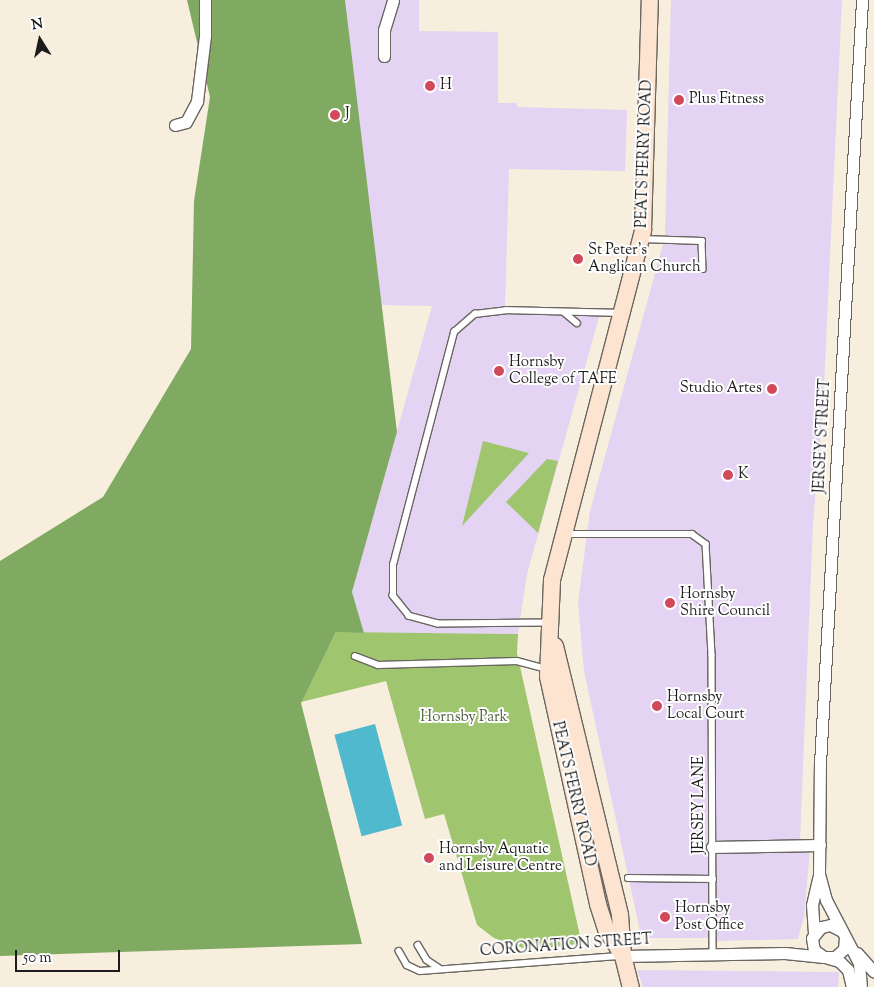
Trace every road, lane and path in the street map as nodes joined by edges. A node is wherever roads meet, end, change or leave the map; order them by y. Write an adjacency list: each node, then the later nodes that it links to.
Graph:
1 (205, 0): 6 (street)
2 (393, 0): 5 (street)
3 (650, 0): 7 (main road, PEATS FERRY ROAD)
4 (862, 0): 16 (street, JERSEY STREET)
5 (384, 56)
6 (175, 125)
7 (642, 239): 8 (lane); 10 (main road, PEATS FERRY ROAD)
8 (703, 269)
9 (564, 312): 10 (lane); 11 (lane); 13 (lane)
10 (622, 313): 12 (main road, PEATS FERRY ROAD)
11 (577, 322)
12 (562, 533): 13 (main road, PEATS FERRY ROAD); 17 (lane, JERSEY LANE)
13 (552, 625): 15 (main road, PEATS FERRY ROAD); 28 (main road, PEATS FERRY ROAD)
14 (355, 656): 15 (lane)
15 (548, 669): 28 (main road, PEATS FERRY ROAD)
16 (820, 845): 17 (street); 18 (street, JERSEY STREET)
17 (712, 847): 20 (lane, JERSEY LANE)
18 (819, 874): 21 (street, JERSEY STREET); 22 (street, JERSEY STREET)
19 (628, 878): 20 (lane)
20 (713, 879): 27 (lane, JERSEY LANE)
21 (844, 934): 22 (street); 24 (street, JERSEY STREET); 29 (street)
22 (813, 935): 26 (street, CORONATION STREET); 29 (street)
23 (418, 945): 30 (lane)
24 (852, 949): 31 (street); 34 (street)
25 (399, 951): 30 (lane, CORONATION STREET)
26 (785, 953): 27 (street, CORONATION STREET); 29 (street, CORONATION STREET)
27 (713, 954): 28 (street, CORONATION STREET)
28 (623, 956): 30 (lane, CORONATION STREET); 32 (main road, PEATS FERRY ROAD)
29 (826, 958): 33 (street)
30 (439, 968)
31 (874, 972)
32 (631, 987)
33 (852, 987)
34 (861, 987)

